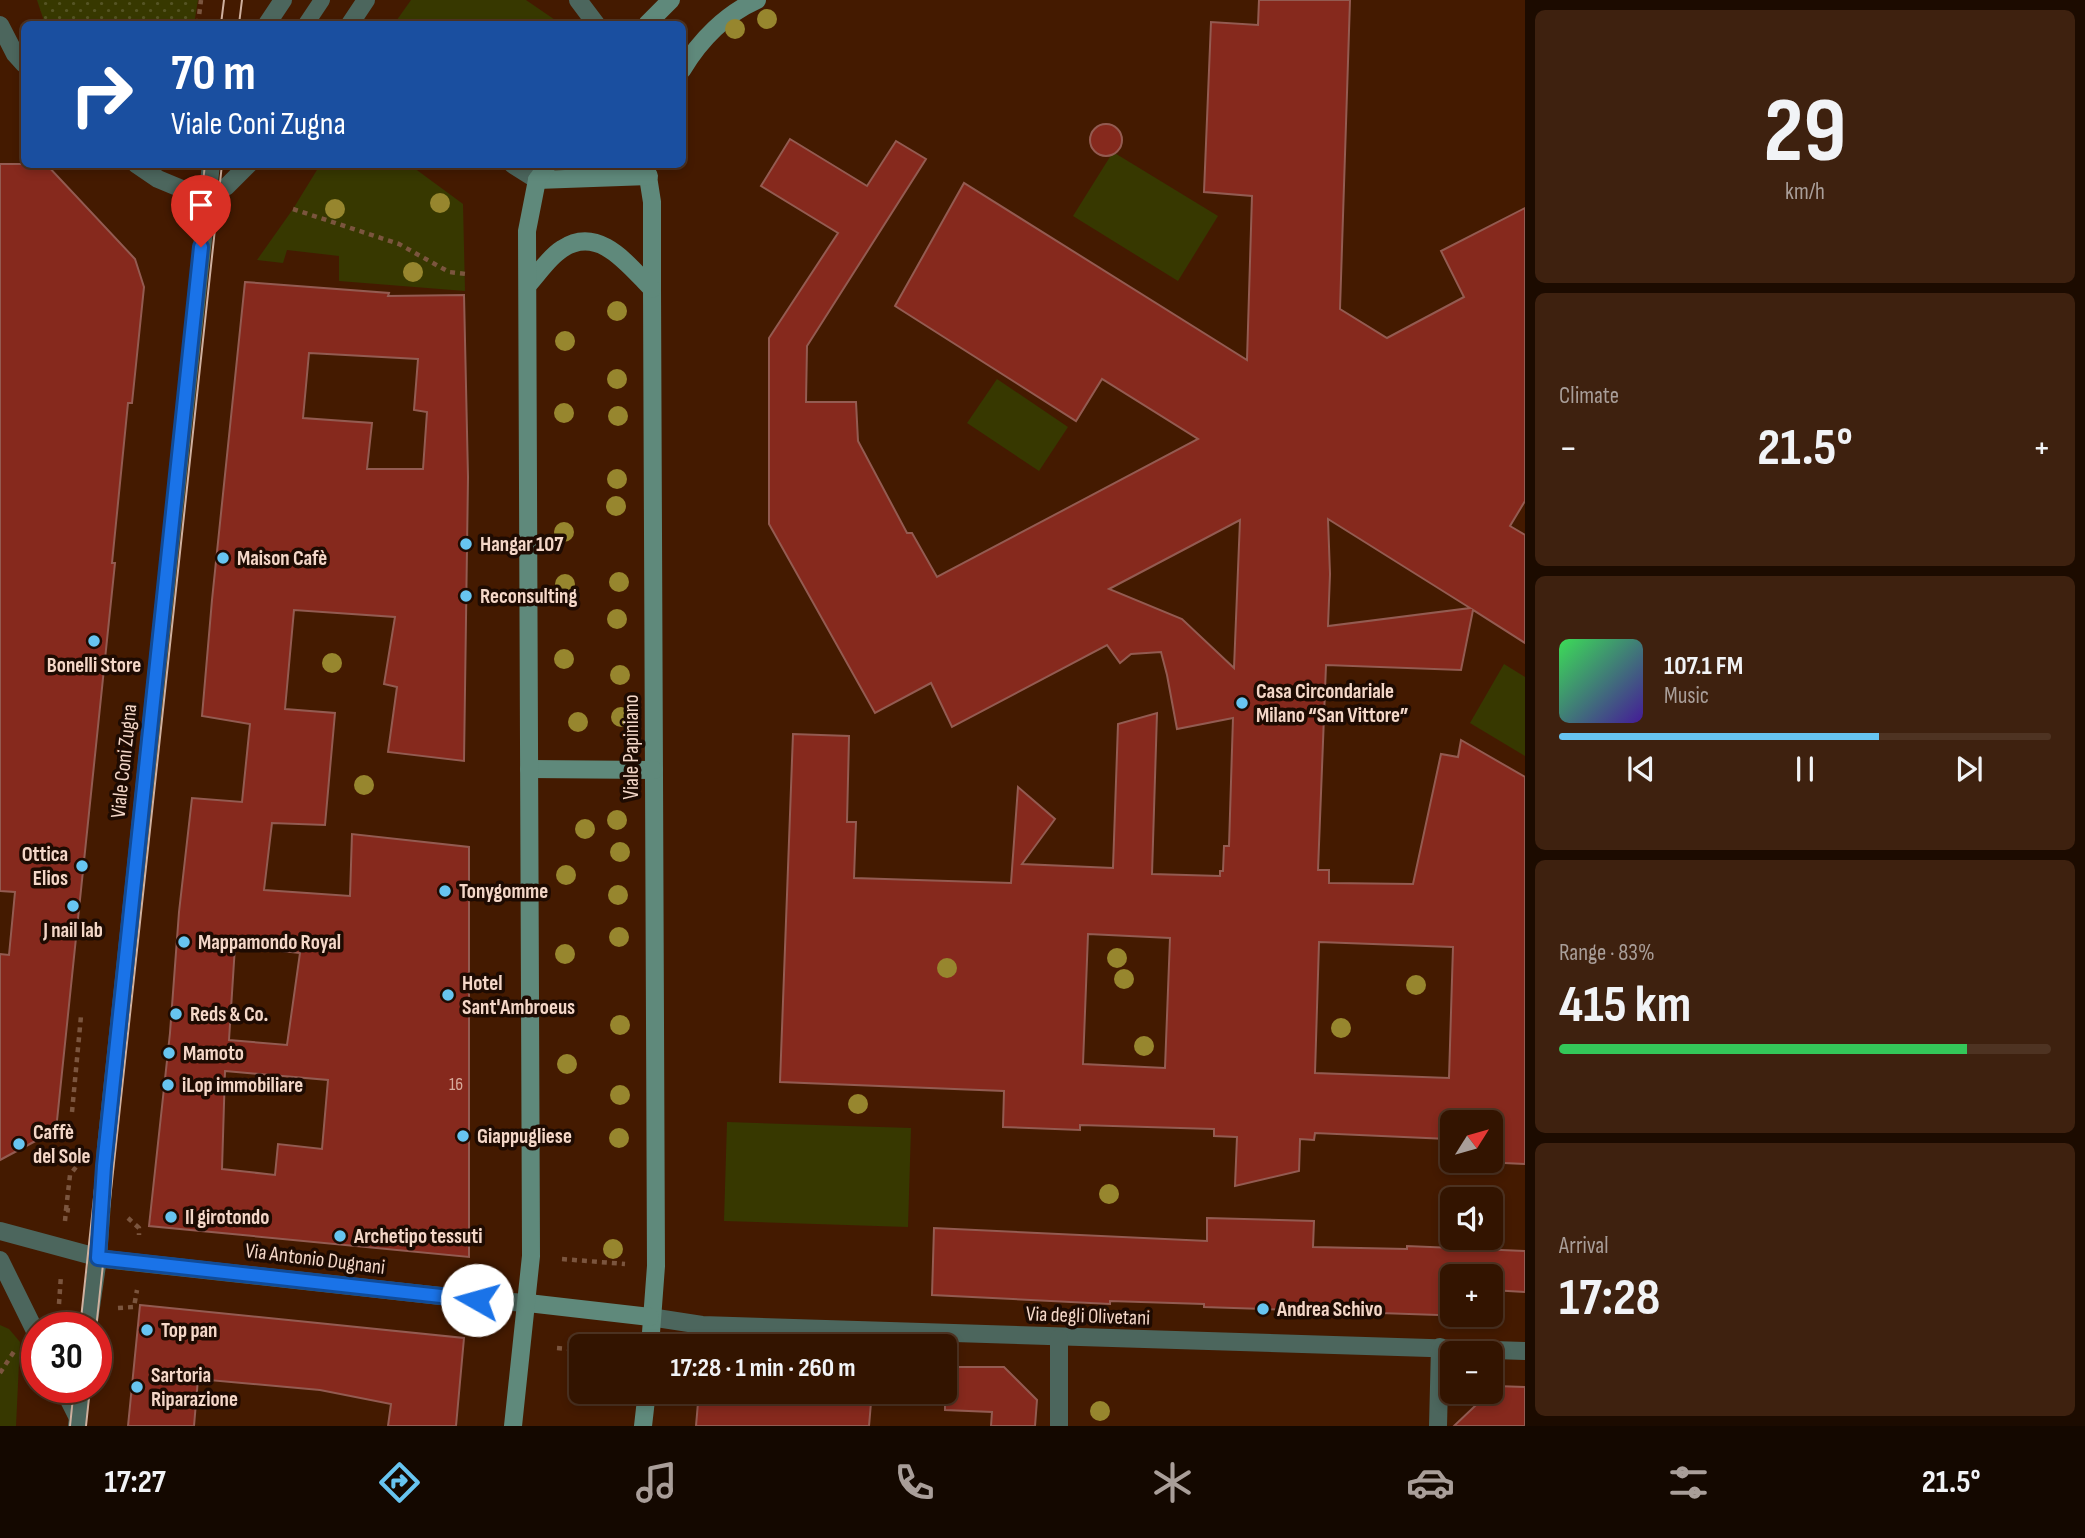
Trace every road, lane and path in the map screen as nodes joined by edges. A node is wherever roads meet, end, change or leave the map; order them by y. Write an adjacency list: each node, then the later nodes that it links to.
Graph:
1 (201, 0): 8 (path)
2 (283, 0): 9 (street)
3 (322, 0): 10 (lane)
4 (366, 0): 11 (street)
5 (578, 0): 12 (street)
6 (671, 0): 13 (main road)
7 (757, 0): 16 (main road)
8 (198, 21)
9 (269, 21)
10 (308, 21)
11 (352, 21)
12 (594, 21)
13 (650, 21)
14 (0, 25): 15 (street)
15 (21, 61)
16 (686, 64)
17 (142, 168): 25 (street)
18 (210, 168): 25 (street, Viale Coni Zugna)
19 (218, 168): 25 (lane)
20 (245, 168): 25 (street)
21 (518, 168): 24 (street)
22 (545, 168): 24 (main road)
23 (649, 168): 24 (main road); 29 (main road, Viale Papiniano)
24 (537, 180): 28 (main road)
25 (206, 199): 37 (street, Viale Coni Zugna)
26 (293, 209): 27 (path)
27 (466, 274)
28 (528, 285): 29 (main road); 30 (main road)
29 (652, 289): 31 (main road, Viale Papiniano)
30 (529, 769): 31 (main road); 42 (main road)
31 (654, 770): 46 (main road, Viale Papiniano)
32 (81, 1016): 33 (path)
33 (72, 1112)
34 (131, 1218): 36 (path)
35 (0, 1231): 37 (street, Via Antonio Dugnani)
36 (139, 1234)
37 (98, 1258): 42 (street, Via Antonio Dugnani); 45 (street, Viale Coni Zugna)
38 (562, 1259): 40 (path)
39 (0, 1260): 44 (street)
40 (625, 1264)
41 (136, 1300): 43 (path)
42 (528, 1303): 46 (main road); 60 (main road)
43 (125, 1308)
44 (26, 1312)
45 (90, 1312)
46 (650, 1317): 47 (main road, Viale Papiniano); 48 (street, Via degli Olivetani)
47 (650, 1334)
48 (1059, 1338): 50 (street, Via degli Olivetani); 62 (street)
49 (19, 1344): 55 (path)
50 (1440, 1347): 63 (street)
51 (557, 1348): 52 (path)
52 (569, 1349)
53 (1503, 1351): 54 (street, Via degli Olivetani)
54 (1525, 1352)
55 (0, 1373)
56 (70, 1403): 59 (street)
57 (80, 1403): 59 (street)
58 (646, 1404): 61 (main road)
59 (78, 1422)
60 (513, 1426)
61 (643, 1426)
62 (1059, 1426)
63 (1438, 1426)

